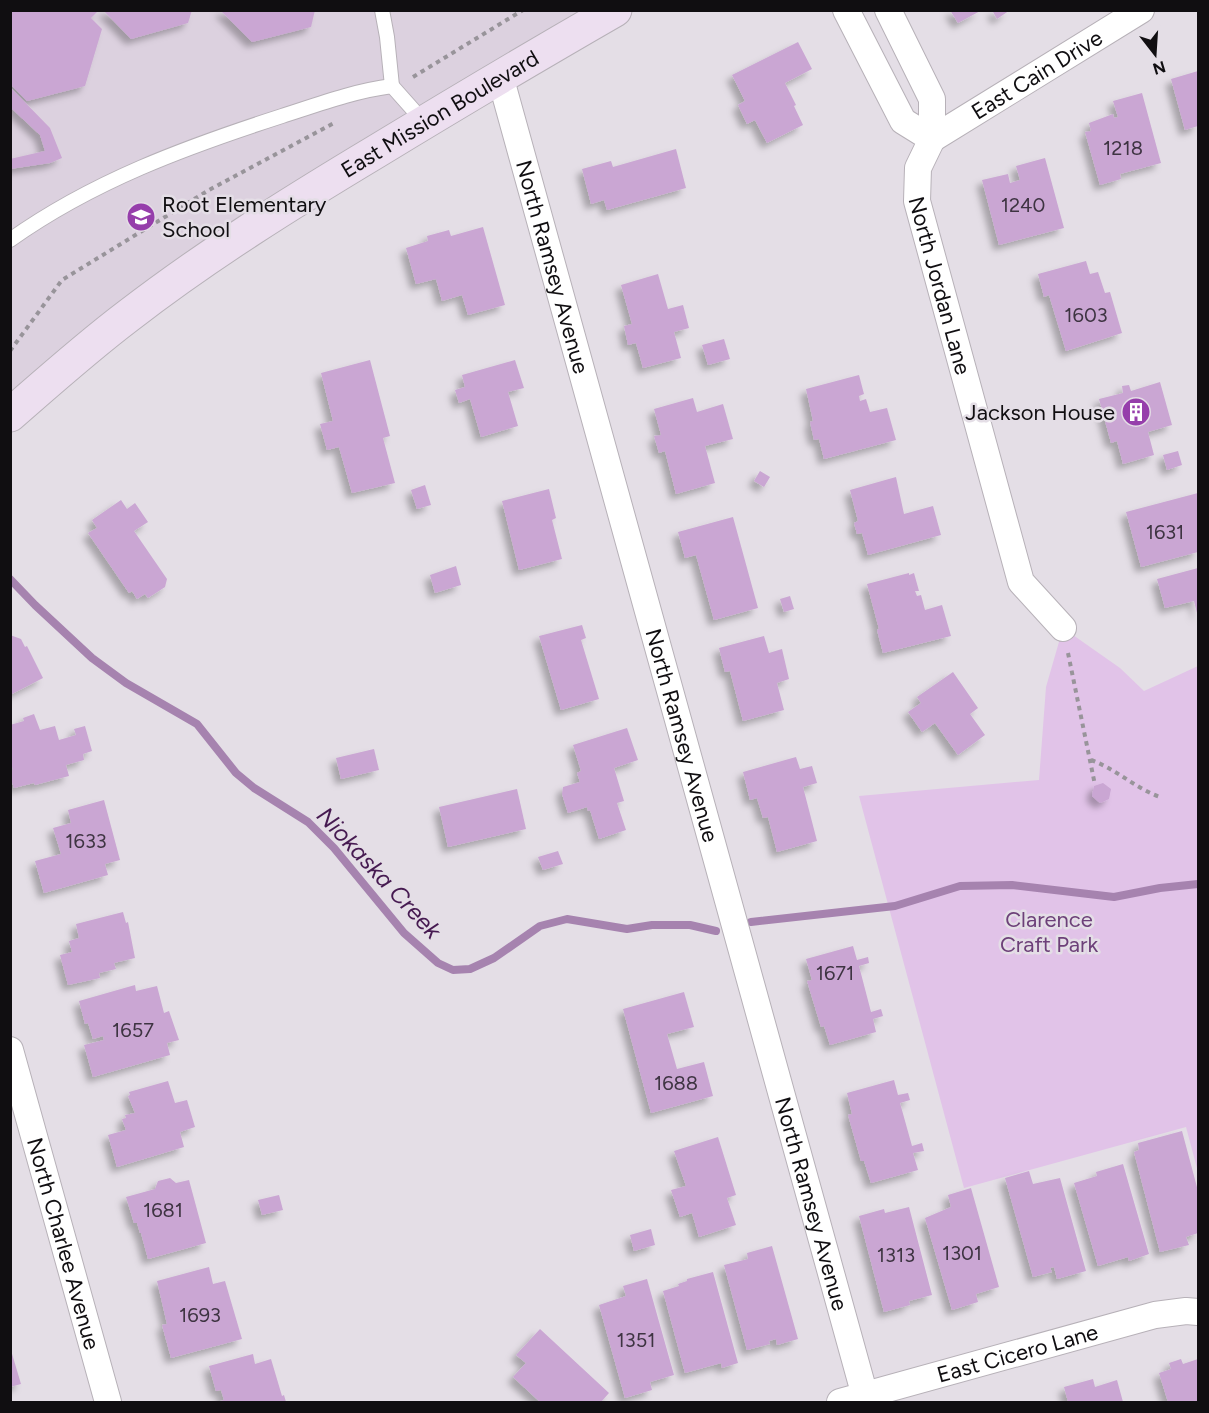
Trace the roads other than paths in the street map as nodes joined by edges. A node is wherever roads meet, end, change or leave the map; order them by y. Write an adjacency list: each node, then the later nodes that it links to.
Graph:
1 (382, 10): 7 (lane)
2 (615, 10): 6 (main road, East Mission Boulevard)
3 (846, 10): 9 (street)
4 (888, 10): 9 (street, North Jordan Lane)
5 (1141, 10): 9 (street, East Cain Drive)
6 (500, 76): 8 (main road, East Mission Boulevard); 15 (street, North Ramsey Avenue)
7 (392, 86): 8 (lane); 10 (lane)
8 (424, 122): 11 (main road, East Mission Boulevard)
9 (932, 139): 12 (street, North Jordan Lane)
10 (10, 240)
11 (10, 415)
12 (1063, 628)
13 (10, 1050): 16 (street, North Charlee Avenue)
14 (1198, 1312): 15 (street, East Cicero Lane)
15 (865, 1396): 17 (street, East Cicero Lane)
16 (108, 1402)
17 (840, 1402)

